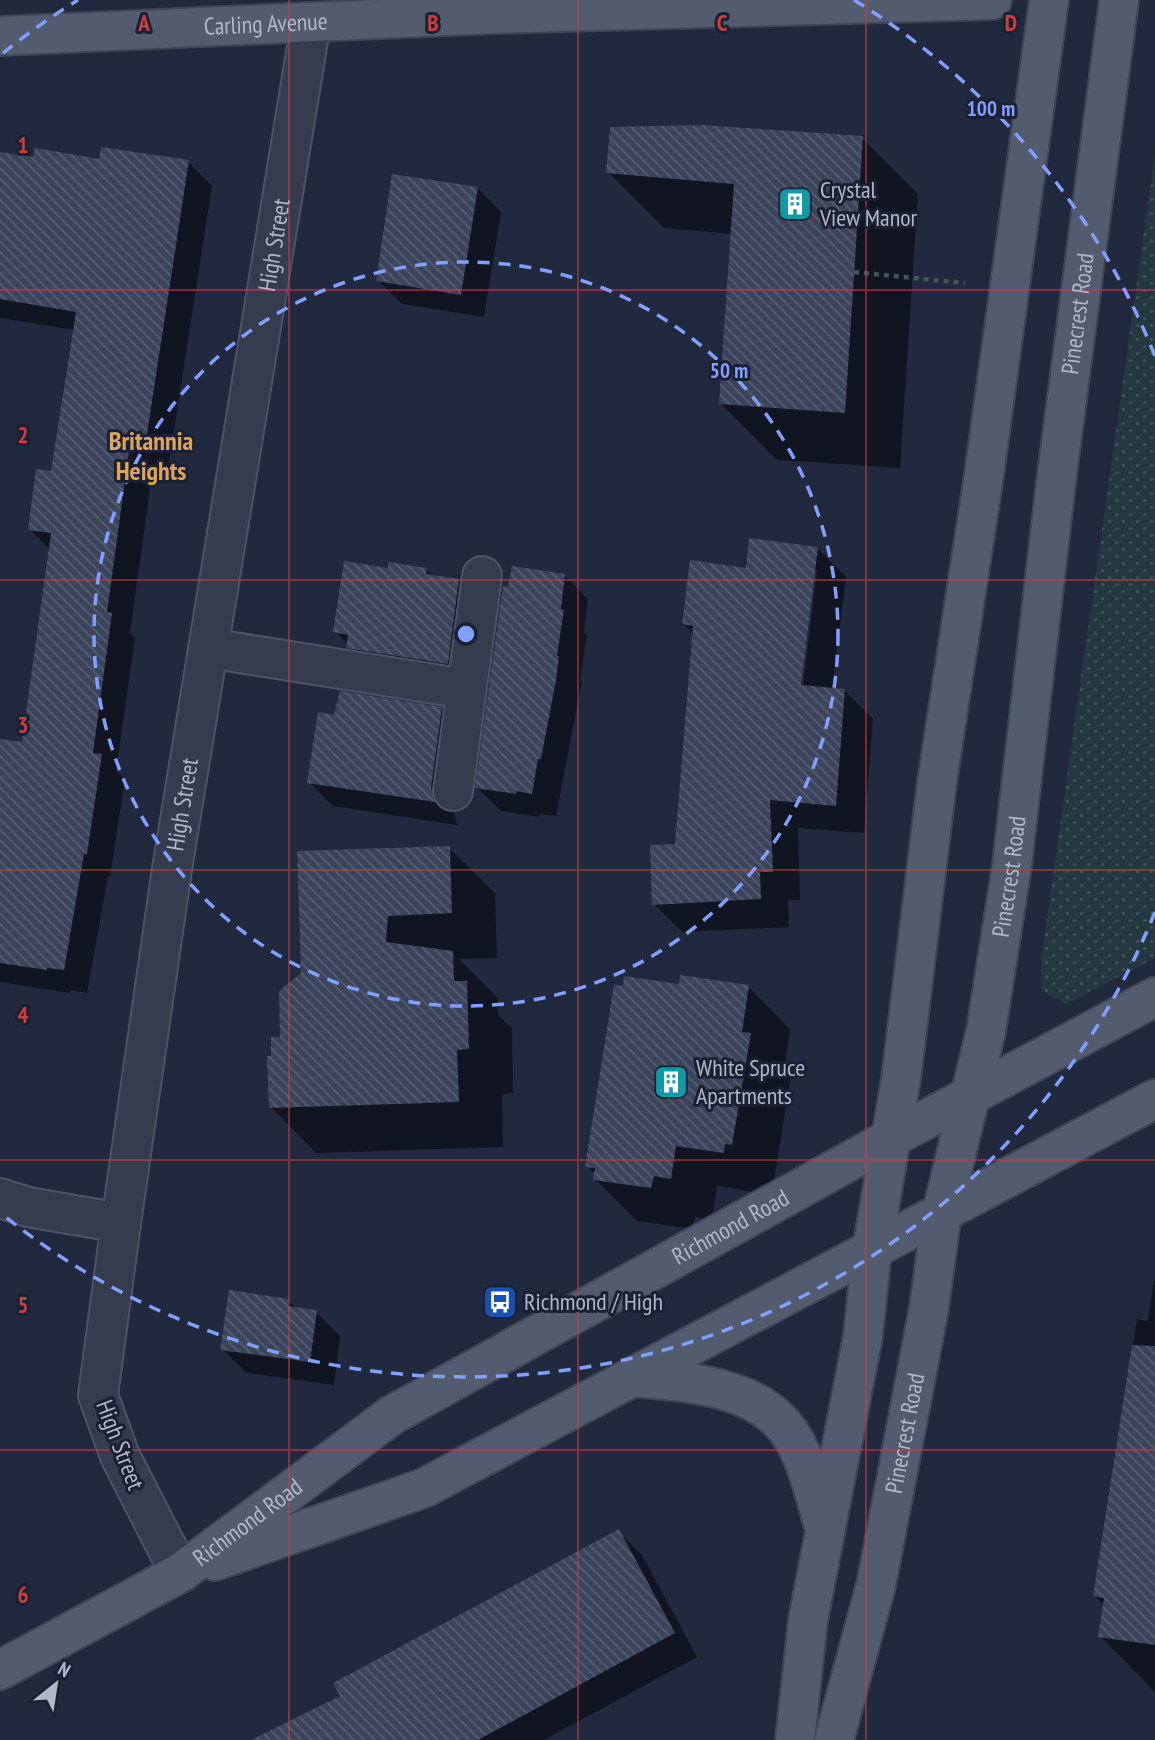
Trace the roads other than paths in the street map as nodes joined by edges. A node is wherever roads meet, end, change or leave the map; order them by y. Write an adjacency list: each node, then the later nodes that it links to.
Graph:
1 (992, 0): 4 (main road, Carling Avenue)
2 (1049, 0): 13 (main road)
3 (1119, 0): 11 (main road, Pinecrest Road)
4 (311, 22): 5 (main road, Carling Avenue); 7 (street, High Street)
5 (0, 36)
6 (482, 576): 8 (street)
7 (208, 648): 8 (street); 16 (street, High Street)
8 (466, 689): 9 (street)
9 (453, 790)
10 (1155, 997): 11 (main road, Richmond Road)
11 (972, 1094): 13 (main road, Richmond Road); 15 (main road, Pinecrest Road)
12 (1155, 1099): 15 (main road, Richmond Road)
13 (893, 1137): 17 (main road); 20 (main road, Richmond Road)
14 (9, 1207): 16 (street)
15 (942, 1212): 17 (main road, Richmond Road); 23 (main road, Pinecrest Road)
16 (121, 1223): 20 (street, High Street)
17 (872, 1250): 18 (main road, Richmond Road); 19 (main road)
18 (633, 1377): 19 (main road); 20 (main road, Richmond Road)
19 (824, 1527): 22 (main road)
20 (180, 1573): 21 (main road, Richmond Road)
21 (0, 1670)
22 (795, 1740)
23 (834, 1740)

